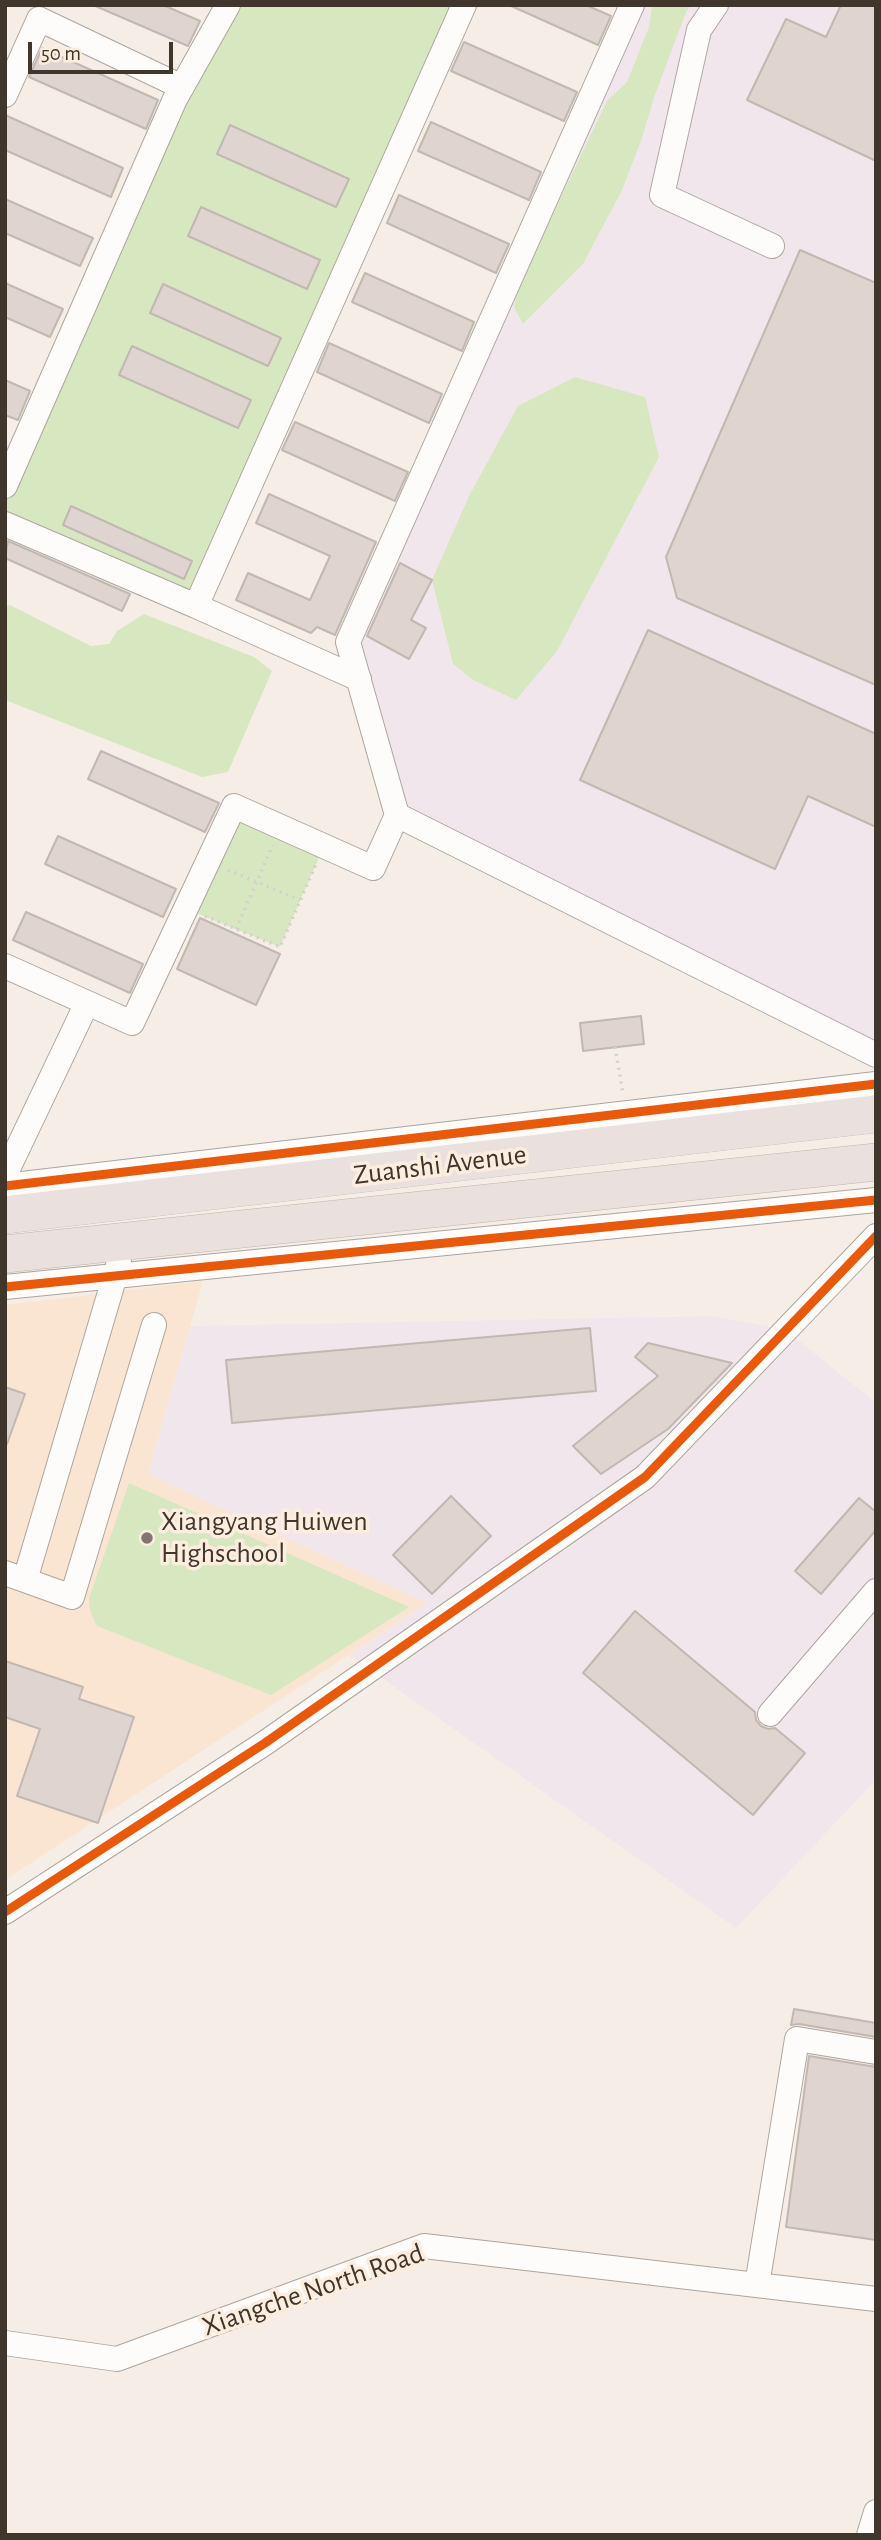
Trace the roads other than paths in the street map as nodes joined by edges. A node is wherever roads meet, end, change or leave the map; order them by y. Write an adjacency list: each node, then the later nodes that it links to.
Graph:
1 (228, 5): 5 (street)
2 (464, 5): 11 (street)
3 (632, 5): 12 (street)
4 (716, 5): 7 (street)
5 (182, 87): 6 (street); 8 (street)
6 (5, 95)
7 (772, 246)
8 (13, 449): 9 (street)
9 (5, 486)
10 (5, 524): 11 (street)
11 (196, 606): 12 (street)
12 (359, 679): 13 (street)
13 (397, 815): 15 (street); 16 (street)
14 (5, 967): 15 (street)
15 (87, 1003): 20 (street)
16 (876, 1055)
17 (876, 1084): 21 (street)
18 (876, 1114): 23 (highway, Zuanshi Avenue)
19 (876, 1163): 26 (highway, Zuanshi Avenue)
20 (5, 1175)
21 (5, 1186)
22 (876, 1200): 26 (street)
23 (5, 1215)
24 (876, 1236): 32 (street)
25 (5, 1254): 26 (highway, Zuanshi Avenue)
26 (120, 1258): 27 (street); 29 (street)
27 (5, 1287)
28 (154, 1325): 29 (street)
29 (15, 1577)
30 (876, 1591): 31 (street)
31 (770, 1714)
32 (5, 1912)
33 (876, 2052): 34 (street)
34 (757, 2285): 35 (street, Xiangche North Road); 36 (street, Xiangche North Road)
35 (876, 2299)
36 (5, 2343)
37 (876, 2512): 38 (street)
38 (869, 2535)

